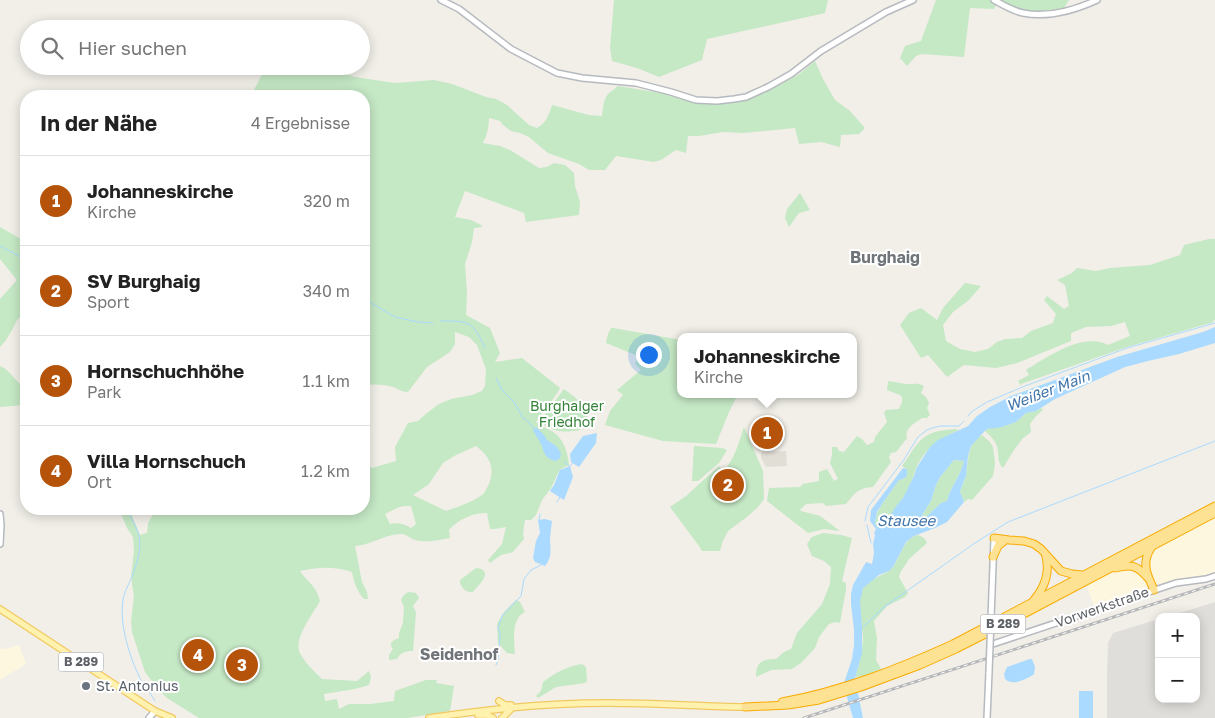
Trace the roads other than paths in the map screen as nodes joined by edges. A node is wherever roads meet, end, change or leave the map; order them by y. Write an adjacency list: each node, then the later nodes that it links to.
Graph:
1 (442, 0): 2 (street)
2 (913, 0)
3 (994, 0): 4 (street)
4 (1097, 0)
5 (1215, 506): 15 (highway, B 289)
6 (1215, 513): 11 (highway, B 289)
7 (0, 514): 10 (street)
8 (994, 540): 9 (highway); 13 (street)
9 (1006, 541): 12 (highway); 13 (highway)
10 (0, 544)
11 (1152, 546): 14 (highway, B 289); 17 (highway)
12 (1045, 554): 15 (highway); 19 (highway)
13 (993, 557): 21 (street, bridge)
14 (1103, 572): 17 (highway); 22 (highway, B 289)
15 (1085, 575): 19 (highway, B 289)
16 (1215, 576): 18 (street, Vorwerkstraße)
17 (1148, 578): 18 (highway)
18 (1154, 590): 21 (street, Vorwerkstraße)
19 (1032, 603): 22 (highway, B 289)
20 (0, 609): 26 (main road, B 289)
21 (990, 645): 33 (street, bridge)
22 (952, 647): 24 (highway, B 289)
23 (499, 700): 25 (main road)
24 (745, 707): 25 (main road, B 289)
25 (515, 708): 27 (main road, B 289); 32 (main road)
26 (155, 711): 28 (street); 29 (main road, B 289)
27 (456, 714): 30 (main road, B 289); 31 (main road)
28 (148, 718)
29 (172, 718)
30 (429, 718)
31 (493, 718)
32 (502, 718)
33 (987, 718)

